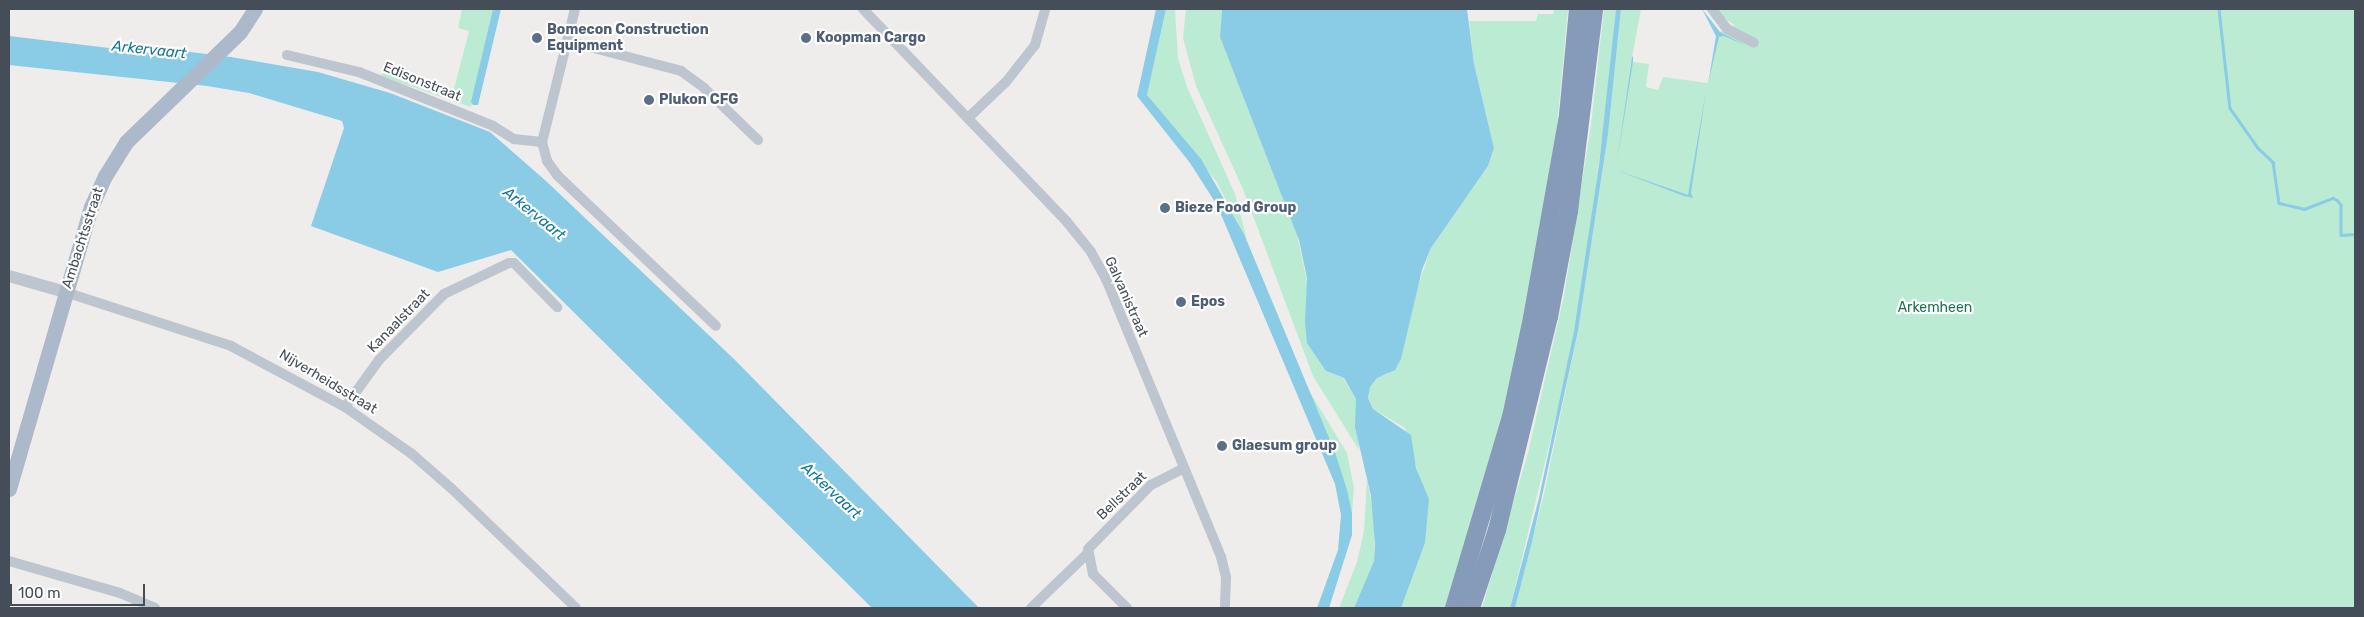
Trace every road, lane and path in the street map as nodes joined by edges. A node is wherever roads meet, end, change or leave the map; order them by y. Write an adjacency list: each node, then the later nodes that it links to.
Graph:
1 (255, 9): 15 (main road, Ambachtsstraat)
2 (575, 9): 8 (street)
3 (863, 9): 11 (street, Galvanistraat)
4 (1045, 9): 11 (street)
5 (1578, 9): 28 (highway)
6 (1594, 9): 29 (highway)
7 (1712, 9): 9 (street)
8 (567, 41): 12 (street); 13 (street)
9 (1754, 43)
10 (287, 55): 13 (street, Edisonstraat)
11 (968, 118): 19 (street, Galvanistraat)
12 (758, 140)
13 (542, 142): 17 (street)
14 (9, 276): 15 (street, Nijverheidsstraat)
15 (65, 292): 18 (street, Nijverheidsstraat); 20 (main road, Ambachtsstraat)
16 (557, 307): 18 (street, Kanaalstraat)
17 (716, 326)
18 (345, 407): 24 (street, Nijverheidsstraat)
19 (1183, 469): 21 (street, Bellstraat); 27 (street, Galvanistraat)
20 (9, 489)
21 (1088, 553): 25 (street, Bellstraat); 26 (street)
22 (9, 561): 23 (street)
23 (155, 608)
24 (576, 608)
25 (1031, 608)
26 (1128, 608)
27 (1225, 608)
28 (1454, 608)
29 (1472, 608)

